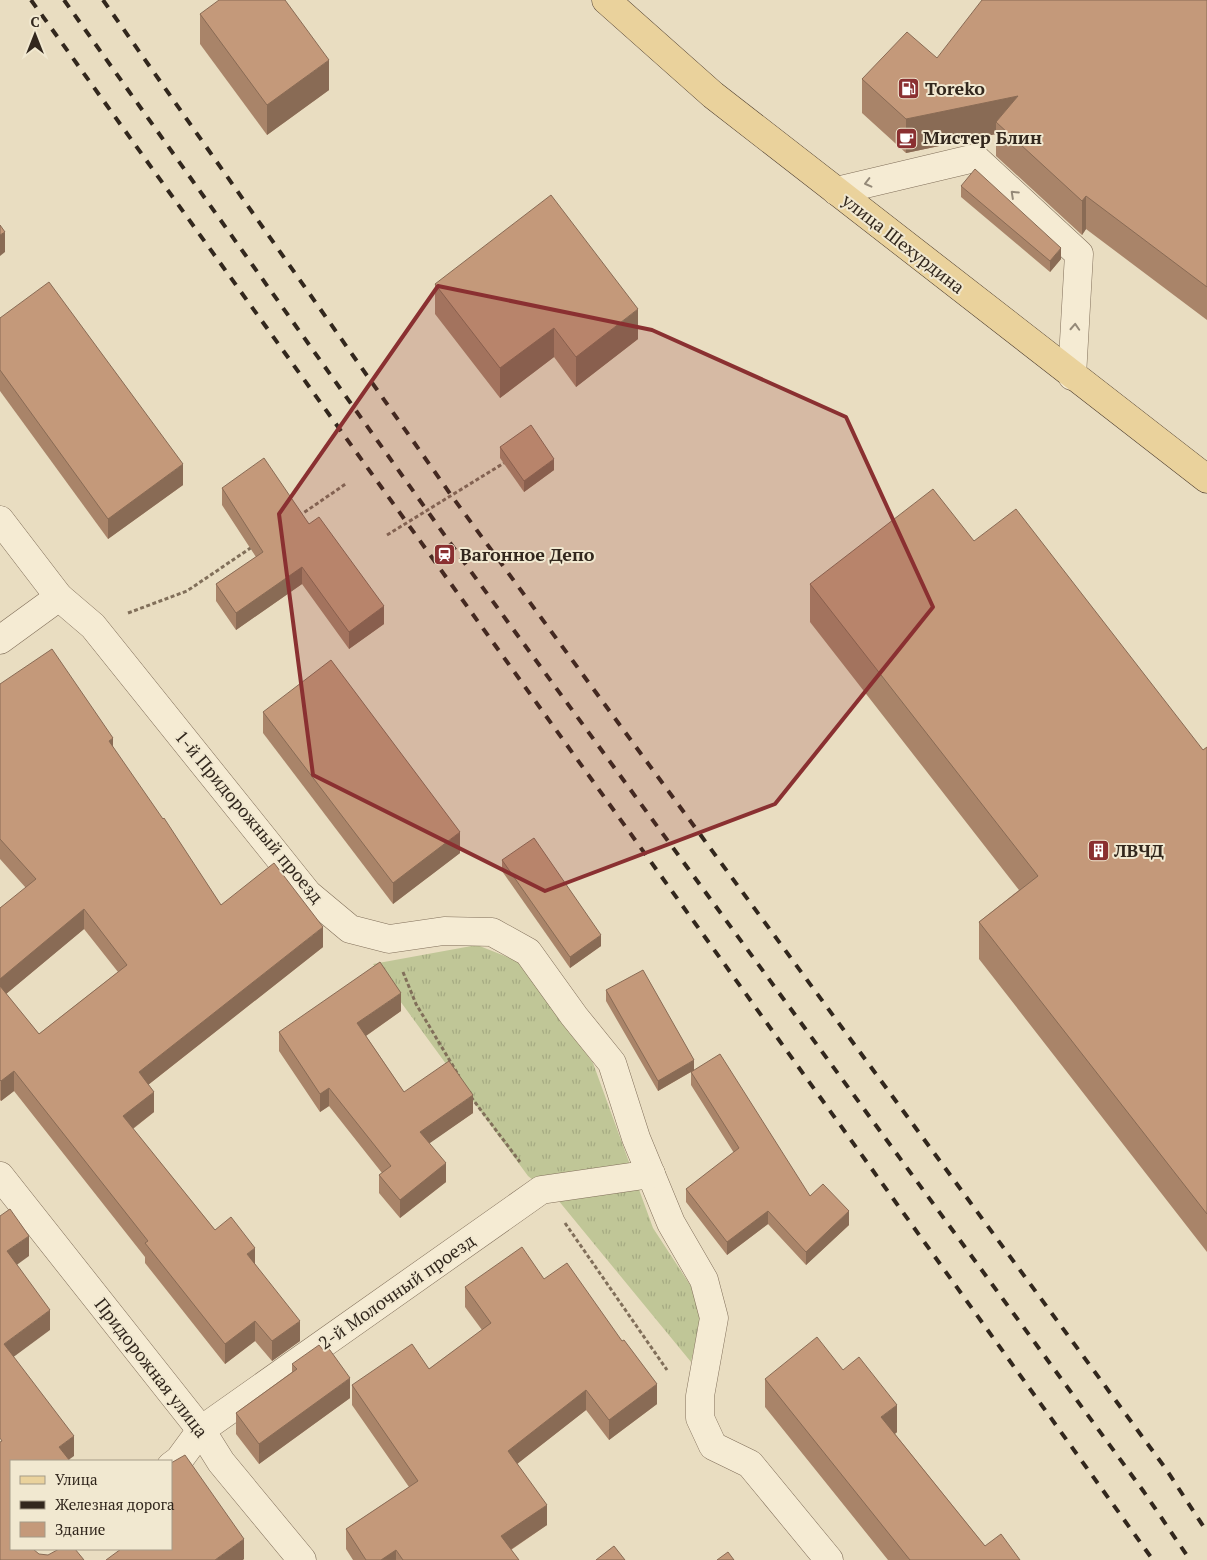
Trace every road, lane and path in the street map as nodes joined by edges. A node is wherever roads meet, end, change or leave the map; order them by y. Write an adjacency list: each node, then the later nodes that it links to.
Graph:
1 (606, 0): 2 (main road, улица Шехурдина)
2 (836, 191): 3 (main road, улица Шехурдина); 3 (street, one-way to 2)
3 (1072, 376): 5 (main road, улица Шехурдина)
4 (504, 463): 9 (path)
5 (1207, 479)
6 (347, 483): 7 (path)
7 (297, 517)
8 (0, 520): 11 (street, 1-й Придорожный проезд)
9 (387, 535)
10 (258, 544): 12 (path)
11 (59, 597): 12 (street, 1-й Придорожный проезд); 13 (street)
12 (93, 626): 14 (street, 1-й Придорожный проезд)
13 (0, 640)
14 (651, 1174): 16 (street, 2-й Молочный проезд); 19 (street, 1-й Придорожный проезд)
15 (0, 1176): 16 (street, Придорожная улица)
16 (201, 1430): 17 (street, 2-й Молочный проезд); 18 (street, Придорожная улица)
17 (172, 1465)
18 (302, 1560)
19 (829, 1560)

